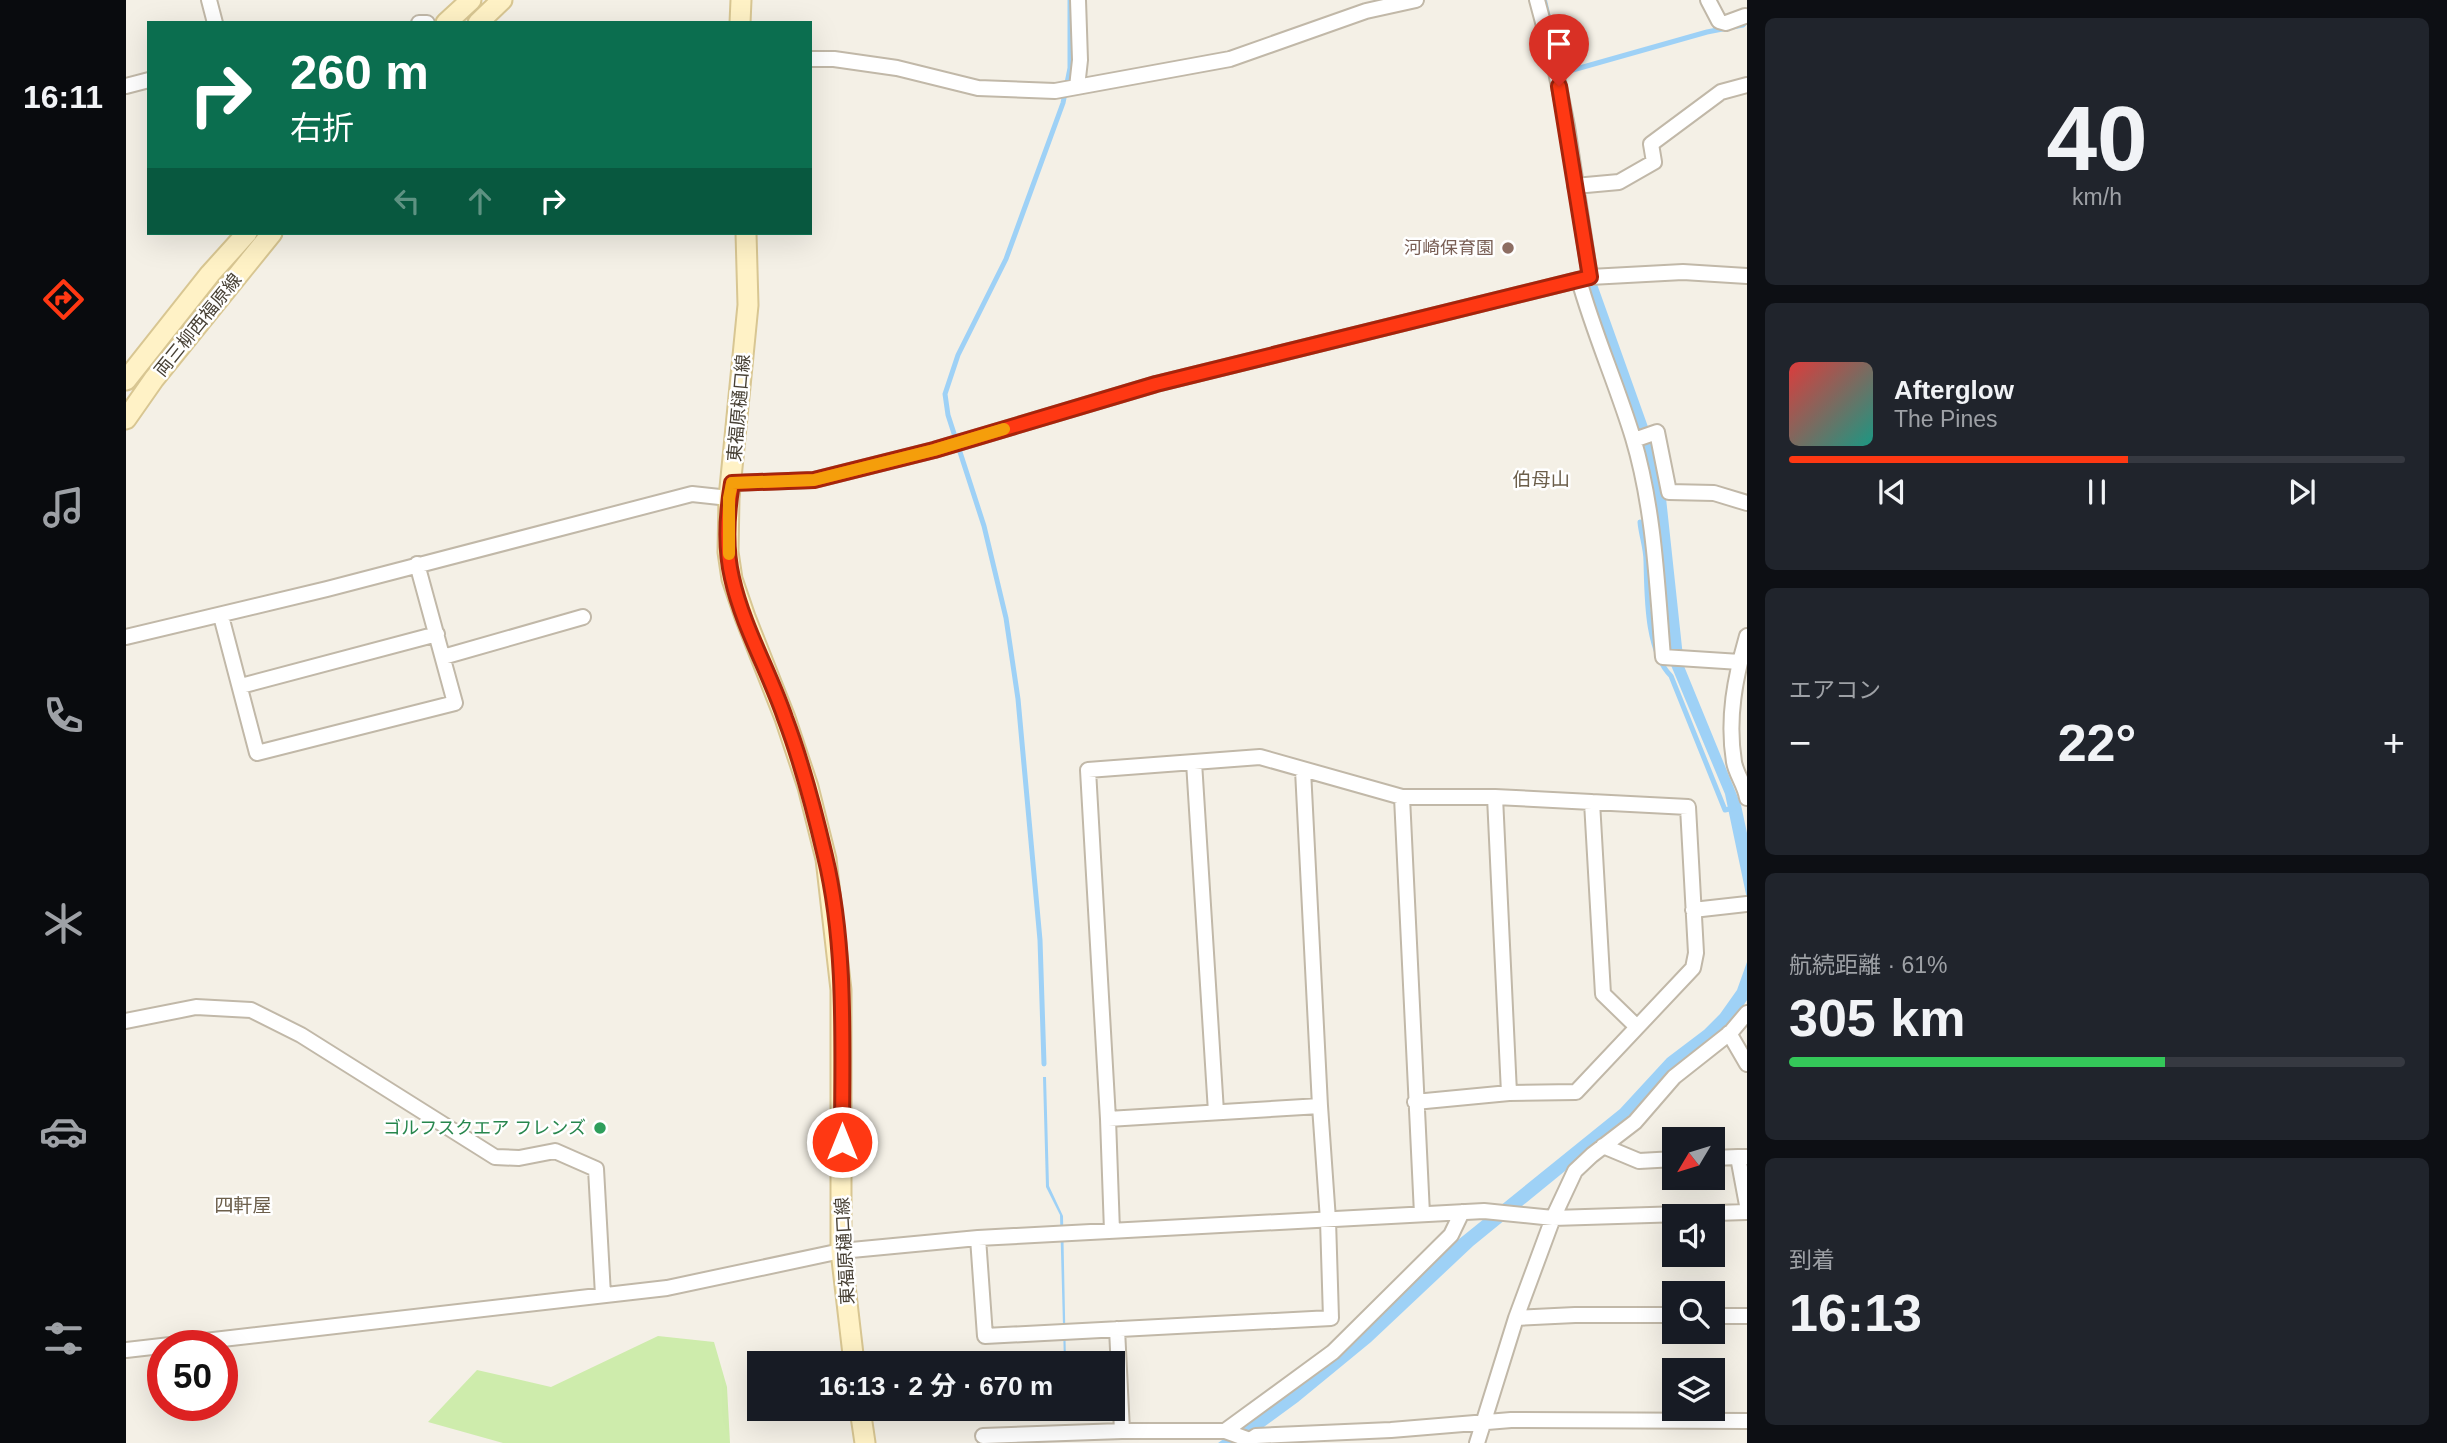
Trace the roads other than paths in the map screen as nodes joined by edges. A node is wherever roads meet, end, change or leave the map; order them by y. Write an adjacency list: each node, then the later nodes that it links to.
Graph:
1 (209, 0): 10 (street)
2 (471, 0): 11 (main road)
3 (502, 0): 12 (main road)
4 (741, 0): 13 (main road)
5 (1078, 0): 18 (street)
6 (1416, 0): 18 (street)
7 (1537, 0): 19 (street)
8 (1708, 0): 9 (street)
9 (1746, 19)
10 (214, 21)
11 (448, 21)
12 (480, 21)
13 (740, 21)
14 (812, 59): 18 (street)
15 (147, 81): 17 (street)
16 (1747, 85): 19 (street)
17 (126, 86)
18 (1077, 87)
19 (1576, 186): 24 (street)
20 (245, 235): 25 (main road, 両三柳西福原線)
21 (270, 235): 26 (main road, 両三柳西福原線)
22 (746, 235): 28 (main road, 東福原樋口線)
23 (1747, 276): 24 (street)
24 (1584, 278): 27 (street); 28 (street)
25 (126, 380)
26 (126, 419)
27 (1642, 437): 29 (street); 37 (street)
28 (731, 491): 30 (street); 69 (main road, 東福原樋口線)
29 (1747, 503)
30 (416, 564): 31 (street); 33 (street)
31 (221, 616): 35 (street); 38 (street)
32 (583, 617): 36 (street)
33 (437, 634): 36 (street); 38 (street)
34 (1747, 636): 37 (street)
35 (126, 637)
36 (443, 657): 38 (street)
37 (1740, 662): 40 (street)
38 (241, 686)
39 (1194, 762): 41 (street); 56 (street); 57 (street)
40 (1741, 765): 44 (street)
41 (1303, 770): 42 (street); 55 (street)
42 (1402, 796): 43 (street); 54 (street)
43 (1495, 797): 45 (street); 53 (street)
44 (1747, 798)
45 (1592, 802): 47 (street); 50 (street)
46 (1747, 904): 47 (street)
47 (1693, 909): 50 (street)
48 (1747, 1013): 51 (street)
49 (126, 1021): 70 (street)
50 (1637, 1027): 53 (street)
51 (1729, 1033): 52 (street); 58 (street)
52 (1747, 1065)
53 (1509, 1093): 54 (street)
54 (1415, 1102): 64 (street)
55 (1320, 1106): 56 (street); 66 (street)
56 (1216, 1112): 57 (street)
57 (1108, 1119): 67 (street)
58 (1603, 1146): 60 (street); 65 (street)
59 (1743, 1157): 61 (street)
60 (1662, 1160)
61 (1747, 1205)
62 (1462, 1212): 64 (street); 65 (street); 82 (street)
63 (1747, 1212): 65 (street)
64 (1422, 1214): 66 (street)
65 (1553, 1218): 74 (street)
66 (1328, 1220): 67 (street); 75 (street)
67 (1112, 1231): 68 (street)
68 (978, 1238): 69 (street); 75 (street)
69 (841, 1251): 70 (street); 77 (main road, 東福原樋口線)
70 (603, 1295): 76 (street)
71 (1662, 1315): 74 (street)
72 (1725, 1315): 73 (street)
73 (1747, 1316)
74 (1516, 1318): 80 (street)
75 (1117, 1329): 81 (street)
76 (126, 1350)
77 (853, 1351)
78 (862, 1421): 84 (main road)
79 (1747, 1421): 80 (street)
80 (1482, 1423): 82 (street); 85 (street)
81 (1122, 1431): 82 (street); 83 (street)
82 (1228, 1433)
83 (983, 1436)
84 (865, 1443)
85 (1477, 1443)

